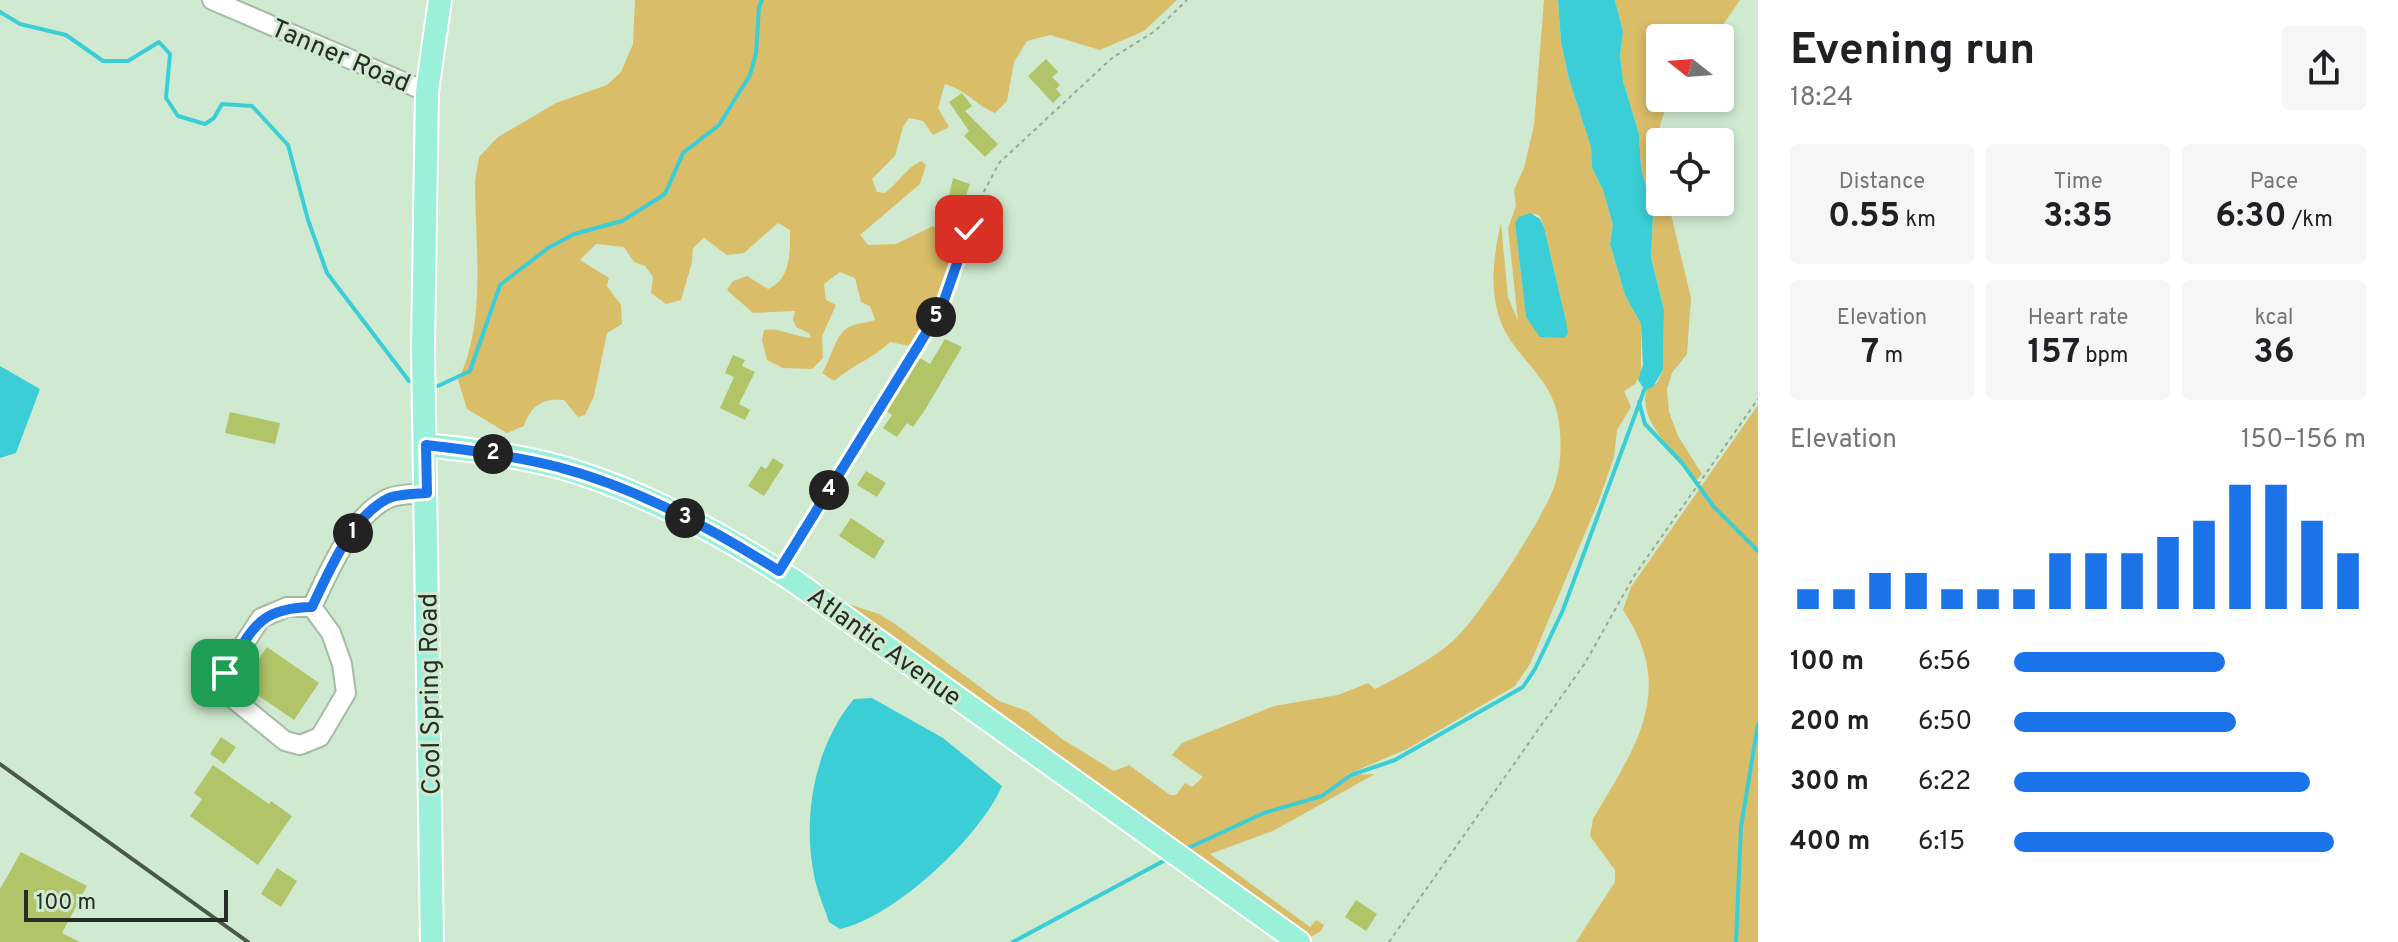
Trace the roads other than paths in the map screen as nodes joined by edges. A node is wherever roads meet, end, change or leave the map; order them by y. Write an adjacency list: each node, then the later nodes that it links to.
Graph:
1 (212, 0): 3 (street, Tanner Road)
2 (440, 0): 3 (main road, Cool Spring Road)
3 (427, 92): 4 (main road, Cool Spring Road)
4 (426, 445): 5 (main road, Cool Spring Road); 8 (main road, Atlantic Avenue)
5 (427, 493): 6 (street); 7 (main road, Cool Spring Road)
6 (312, 607): 6 (street)
7 (432, 942)
8 (1299, 942)

